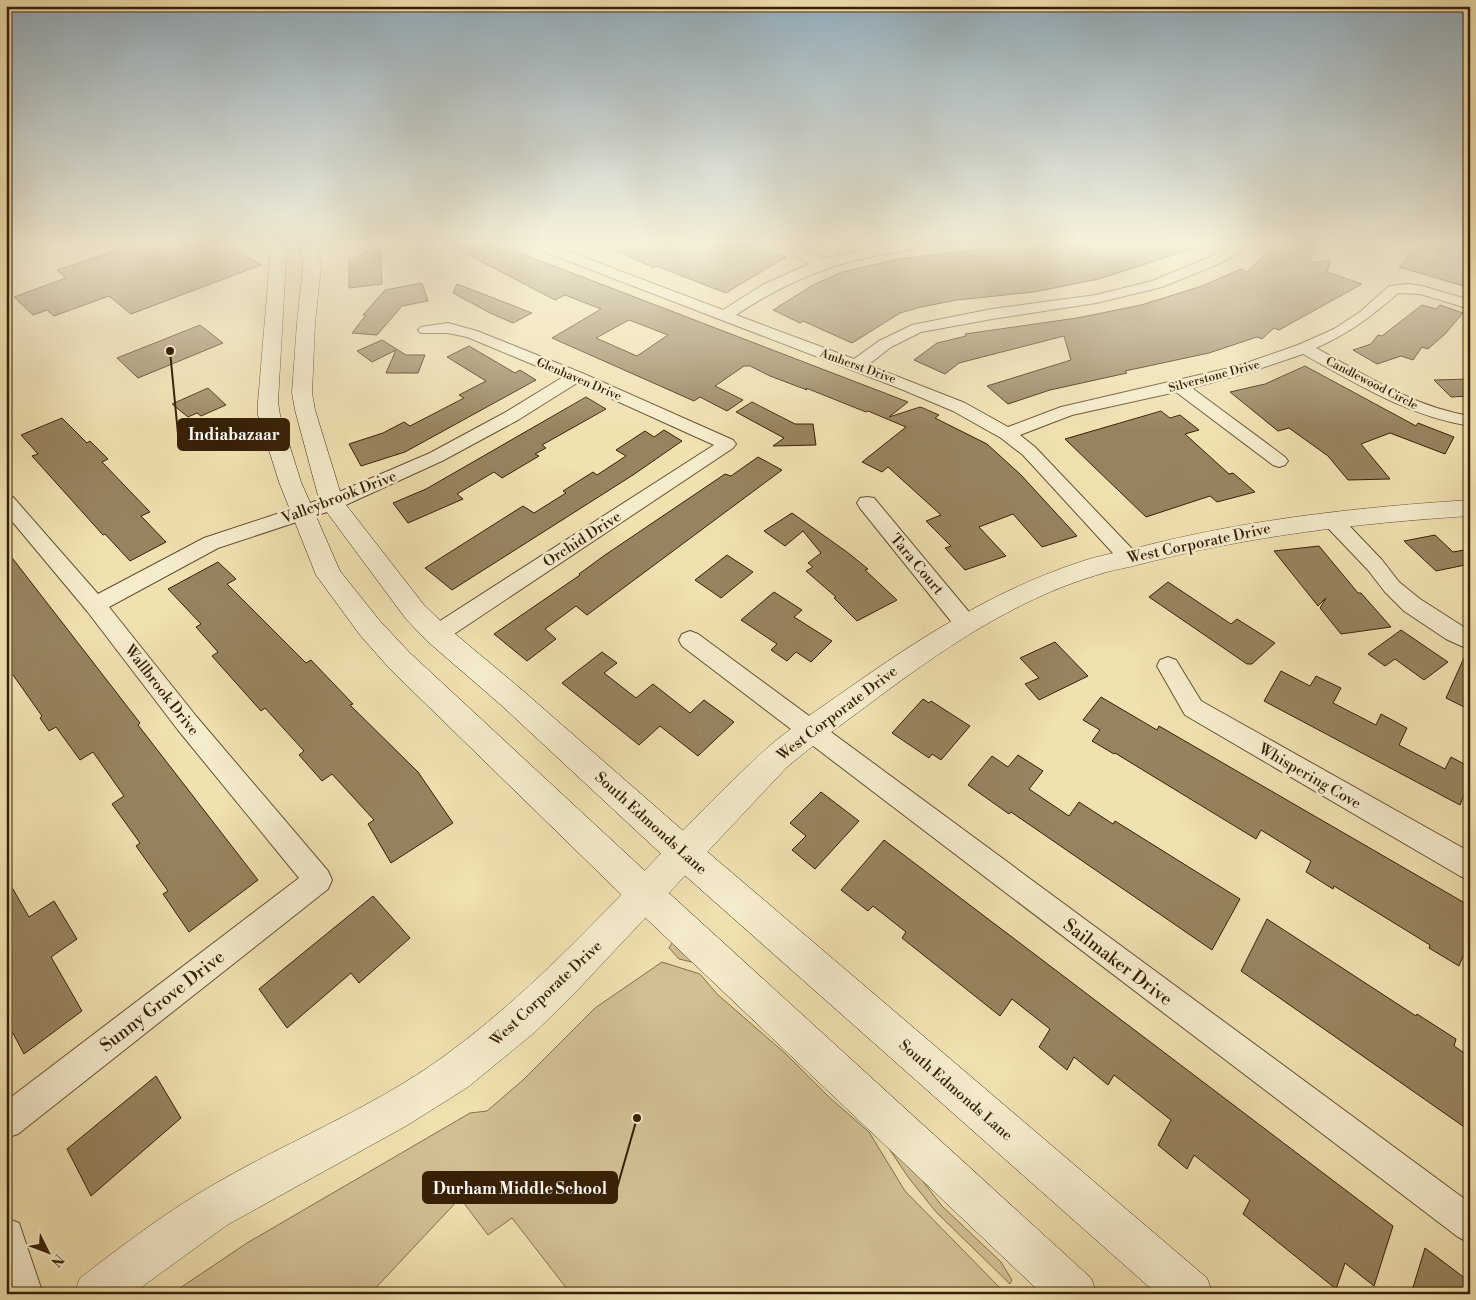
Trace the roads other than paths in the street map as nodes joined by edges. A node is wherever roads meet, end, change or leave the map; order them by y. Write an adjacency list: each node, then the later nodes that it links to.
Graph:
1 (274, 307): 9 (main road)
2 (308, 307): 8 (main road, South Edmonds Lane)
3 (703, 307): 7 (street, Amherst Drive)
4 (738, 307): 7 (street)
5 (1043, 307): 12 (street)
6 (1374, 307): 11 (street, Silverstone Drive)
7 (725, 315): 12 (street, Amherst Drive)
8 (306, 323): 9 (main road); 20 (main road, South Edmonds Lane)
9 (273, 326): 23 (main road)
10 (426, 330): 13 (street, Glenhaven Drive)
11 (1304, 348): 14 (street, Silverstone Drive); 15 (street, Candlewood Circle)
12 (856, 366): 16 (street, Amherst Drive)
13 (576, 376): 17 (street, Glenhaven Drive); 20 (street, Valleybrook Drive)
14 (1179, 386): 16 (street, Silverstone Drive); 18 (street)
15 (1470, 421)
16 (1007, 434): 25 (street, Amherst Drive)
17 (727, 444): 28 (street, Orchid Drive)
18 (1279, 461)
19 (6, 501): 26 (street, Wallbrook Drive)
20 (332, 503): 23 (street, Valleybrook Drive); 28 (main road, South Edmonds Lane)
21 (867, 503): 27 (street, Tara Court)
22 (1470, 508): 24 (main road, West Corporate Drive)
23 (303, 513): 26 (street, Valleybrook Drive); 36 (main road)
24 (1332, 520): 25 (main road, West Corporate Drive); 30 (street)
25 (1129, 558): 27 (main road, West Corporate Drive)
26 (95, 604): 35 (street, Wallbrook Drive)
27 (966, 624): 32 (main road, West Corporate Drive)
28 (437, 634): 33 (main road, South Edmonds Lane)
29 (690, 640): 32 (street, Sailmaker Drive)
30 (1470, 641)
31 (1168, 666): 34 (street, Whispering Cove)
32 (809, 731): 33 (main road, West Corporate Drive); 38 (street, Sailmaker Drive)
33 (684, 853): 36 (main road, West Corporate Drive); 40 (main road, South Edmonds Lane)
34 (1470, 867)
35 (318, 880): 37 (street, Sunny Grove Drive)
36 (646, 895): 42 (main road, West Corporate Drive); 43 (main road)
37 (6, 1122)
38 (1470, 1225)
39 (6, 1236): 41 (street)
40 (1176, 1288)
41 (26, 1294)
42 (96, 1294)
43 (1075, 1294)

